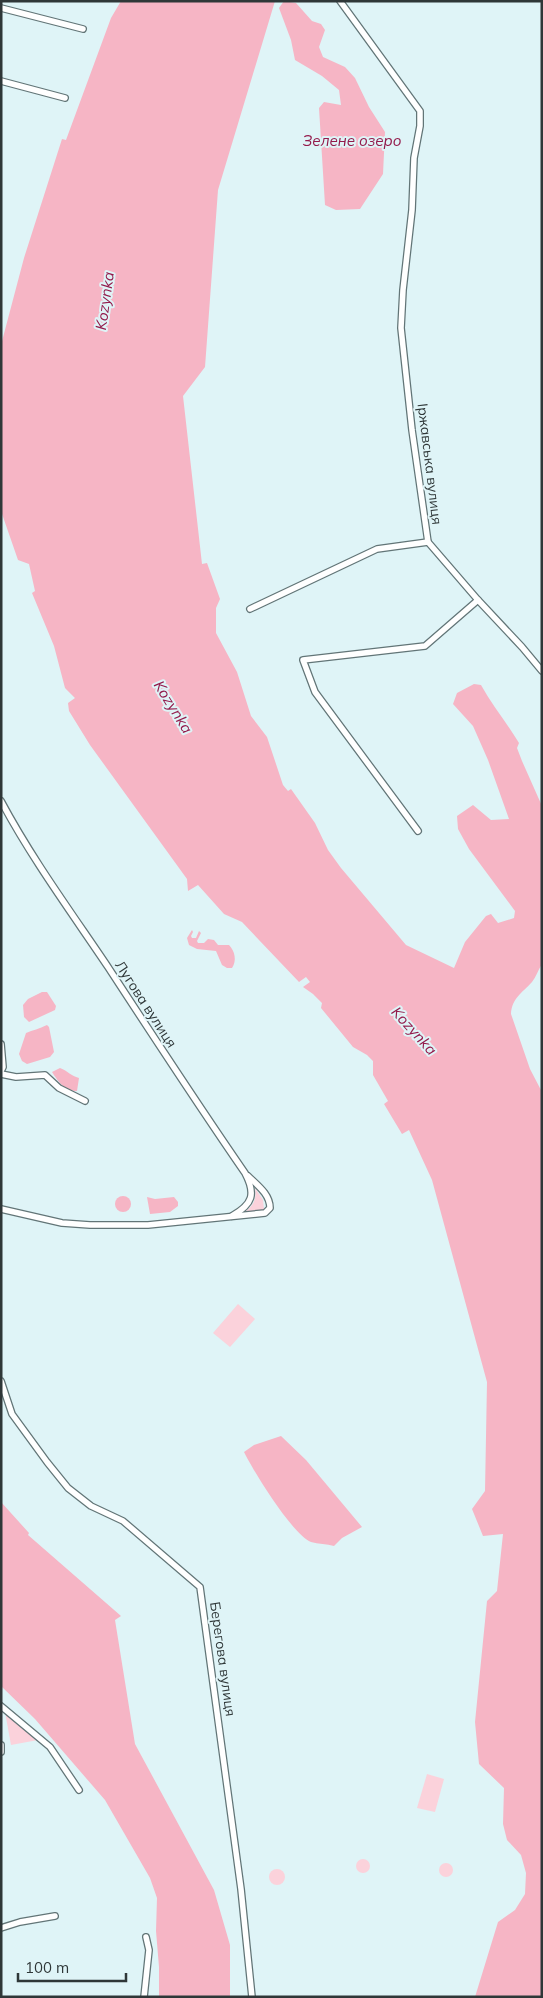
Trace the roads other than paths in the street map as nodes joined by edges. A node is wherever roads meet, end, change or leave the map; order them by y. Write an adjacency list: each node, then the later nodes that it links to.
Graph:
1 (340, 1): 6 (street, Іржавська вулиця)
2 (1, 8): 3 (street)
3 (83, 29)
4 (1, 81): 5 (street)
5 (65, 98)
6 (428, 542): 7 (street, Іржавська вулиця); 8 (street)
7 (478, 600): 9 (street, Іржавська вулиця); 11 (street)
8 (250, 609)
9 (542, 671)
10 (1, 801): 15 (street, Лугова вулиця)
11 (418, 831)
12 (1, 1044): 13 (street)
13 (1, 1073): 14 (street)
14 (85, 1101)
15 (245, 1173): 17 (street, Лугова вулиця); 17 (street)
16 (1, 1209): 17 (street)
17 (232, 1216)
18 (1, 1381): 27 (street, Берегова вулиця)
19 (1, 1706): 22 (street)
20 (1, 1745): 21 (street)
21 (1, 1752)
22 (79, 1790)
23 (55, 1916): 24 (street)
24 (1, 1928)
25 (146, 1937): 26 (street)
26 (144, 1997)
27 (252, 1997)

